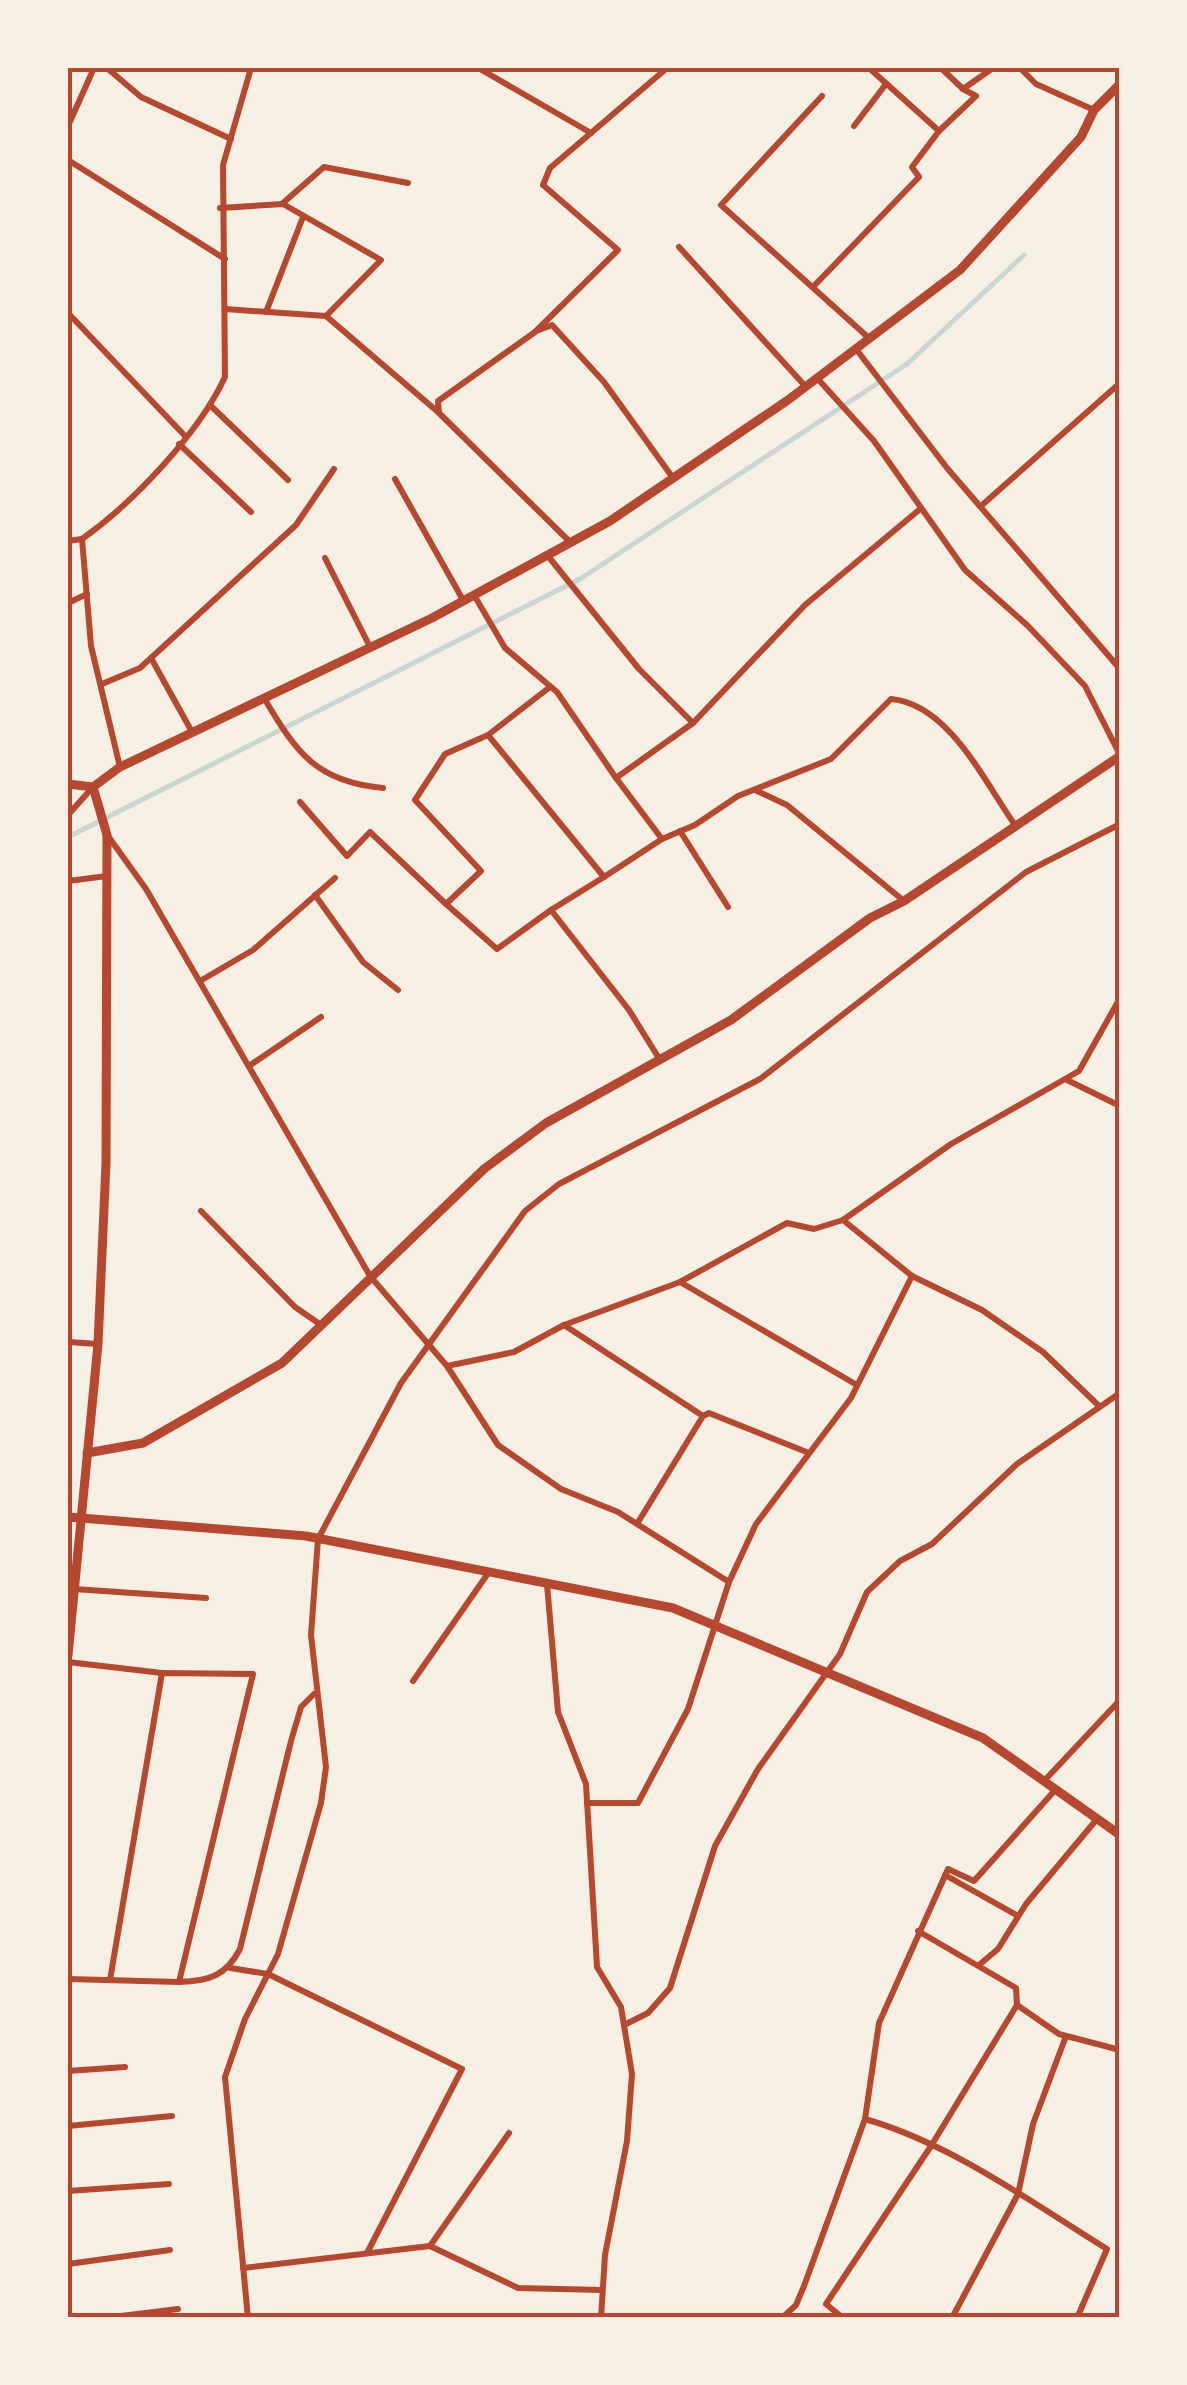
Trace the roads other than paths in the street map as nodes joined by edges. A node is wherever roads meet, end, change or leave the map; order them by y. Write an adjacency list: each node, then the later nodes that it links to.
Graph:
1 (94, 68): 15 (street)
2 (106, 68): 19 (street)
3 (252, 68): 19 (street)
4 (668, 68): 18 (street)
5 (868, 68): 10 (street)
6 (940, 68): 12 (street)
7 (993, 68): 12 (street)
8 (1020, 68): 14 (street)
9 (480, 70): 18 (street)
10 (886, 84): 16 (street); 17 (street)
11 (1120, 84): 14 (street)
12 (963, 89): 17 (street)
13 (822, 96): 27 (street)
14 (1094, 110): 33 (street)
15 (68, 126)
16 (854, 126)
17 (939, 131): 27 (street)
18 (592, 133): 32 (street)
19 (231, 139): 23 (street)
20 (68, 160): 26 (street)
21 (408, 183): 22 (street)
22 (282, 204): 23 (street); 24 (street)
23 (220, 208): 26 (street)
24 (304, 217): 30 (street); 31 (street)
25 (679, 246): 37 (street)
26 (225, 259): 28 (street)
27 (813, 287): 33 (street)
28 (225, 310): 30 (street); 38 (street)
29 (68, 312): 40 (street)
30 (266, 312): 31 (street)
31 (326, 316): 39 (street)
32 (535, 332): 39 (street); 43 (street)
33 (870, 339): 34 (street)
34 (856, 349): 35 (street); 46 (street)
35 (818, 378): 37 (street); 47 (street)
36 (1120, 383): 46 (street)
37 (806, 387): 43 (street)
38 (212, 406): 40 (street); 45 (street)
39 (439, 413): 51 (street)
40 (186, 437): 41 (street)
41 (179, 444): 48 (street); 49 (street)
42 (334, 469): 59 (street)
43 (673, 478): 51 (street)
44 (396, 479): 56 (street)
45 (288, 480)
46 (981, 506): 60 (street)
47 (919, 510): 64 (street); 67 (street)
48 (251, 512)
49 (82, 538): 50 (street); 54 (street)
50 (68, 540)
51 (570, 542): 52 (street)
52 (547, 555): 55 (street); 64 (street)
53 (325, 558): 58 (street)
54 (87, 594): 57 (street); 61 (street)
55 (474, 595): 56 (street); 62 (street)
56 (463, 600): 58 (street)
57 (68, 603)
58 (370, 647): 63 (street)
59 (151, 658): 61 (street); 65 (street)
60 (1120, 669)
61 (102, 684): 68 (street)
62 (550, 687): 66 (street); 69 (street)
63 (264, 698): 65 (street); 72 (street)
64 (692, 723): 69 (street)
65 (192, 732): 68 (street)
66 (488, 735): 83 (street); 87 (street)
67 (1120, 755): 77 (street)
68 (120, 767): 71 (street)
69 (616, 778): 80 (street)
70 (68, 784): 71 (street)
71 (93, 787): 75 (street); 78 (street)
72 (383, 788)
73 (755, 790): 77 (street); 79 (street); 86 (street)
74 (300, 802): 87 (street)
75 (68, 814)
76 (1120, 824): 106 (street)
77 (1015, 825): 86 (street)
78 (106, 831): 81 (street); 90 (street)
79 (680, 831): 80 (street); 88 (street)
80 (662, 839): 83 (street)
81 (107, 876): 84 (street); 107 (street)
82 (335, 878): 85 (street)
83 (604, 878): 89 (street)
84 (68, 881)
85 (314, 894): 90 (street); 91 (street)
86 (904, 901): 94 (street)
87 (446, 904): 89 (street)
88 (728, 907)
89 (551, 910): 94 (street)
90 (200, 982): 95 (street)
91 (398, 990)
92 (1120, 998): 96 (street)
93 (322, 1016): 95 (street)
94 (660, 1060): 100 (street)
95 (249, 1066): 100 (street)
96 (1066, 1080): 97 (street); 99 (street)
97 (1120, 1106)
98 (201, 1211): 104 (street)
99 (843, 1220): 101 (street); 102 (street)
100 (370, 1276): 104 (street); 106 (street)
101 (912, 1276): 109 (street); 111 (street)
102 (680, 1282): 103 (street); 109 (street)
103 (564, 1325): 108 (street); 112 (street)
104 (322, 1326): 113 (street)
105 (68, 1342): 107 (street)
106 (429, 1343): 108 (street); 117 (street)
107 (98, 1344): 113 (street)
108 (447, 1366): 116 (street)
109 (857, 1385): 114 (street)
110 (1120, 1393): 111 (street)
111 (1098, 1404): 125 (street)
112 (703, 1416): 114 (street); 116 (street)
113 (87, 1453): 115 (street)
114 (809, 1454): 119 (street)
115 (73, 1517): 117 (street); 121 (street)
116 (637, 1524): 119 (street)
117 (318, 1539): 118 (street); 128 (street)
118 (489, 1572): 120 (street); 127 (street)
119 (729, 1582): 123 (street)
120 (547, 1584): 123 (street); 132 (street)
121 (72, 1589): 122 (street); 124 (street)
122 (206, 1598)
123 (714, 1625): 125 (street); 132 (street)
124 (68, 1659): 126 (street)
125 (830, 1671): 130 (street); 145 (street)
126 (162, 1673): 142 (street); 143 (street)
127 (412, 1681)
128 (314, 1694): 139 (street); 140 (street)
129 (1120, 1700): 130 (street)
130 (1044, 1781): 131 (street)
131 (1056, 1790): 133 (street); 135 (street)
132 (587, 1803): 145 (street)
133 (1097, 1819): 134 (street); 136 (street)
134 (1120, 1835)
135 (945, 1875): 136 (street); 137 (street)
136 (1018, 1916): 138 (street)
137 (918, 1930): 138 (street); 151 (street)
138 (979, 1964): 144 (street)
139 (230, 1968): 140 (street); 143 (street)
140 (268, 1974): 160 (street); 162 (street)
141 (68, 1979): 142 (street)
142 (110, 1980): 143 (street)
143 (180, 1982)
144 (1017, 2005): 146 (street); 154 (street)
145 (624, 2025): 163 (street)
146 (1066, 2036): 147 (street); 157 (street)
147 (1120, 2050)
148 (125, 2067): 149 (street)
149 (68, 2071)
150 (172, 2116): 152 (street)
151 (866, 2119): 154 (street); 168 (street)
152 (68, 2126)
153 (509, 2133): 158 (street)
154 (931, 2146): 157 (street); 169 (street)
155 (169, 2184): 156 (street)
156 (68, 2190)
157 (1018, 2194): 170 (street); 171 (street)
158 (430, 2246): 160 (street); 163 (street)
159 (170, 2250): 161 (street)
160 (367, 2253): 162 (street)
161 (68, 2264)
162 (243, 2268): 166 (street)
163 (602, 2290): 167 (street)
164 (178, 2309): 165 (street)
165 (105, 2318)
166 (248, 2318)
167 (601, 2318)
168 (782, 2318)
169 (842, 2318)
170 (952, 2318)
171 (1077, 2318)

